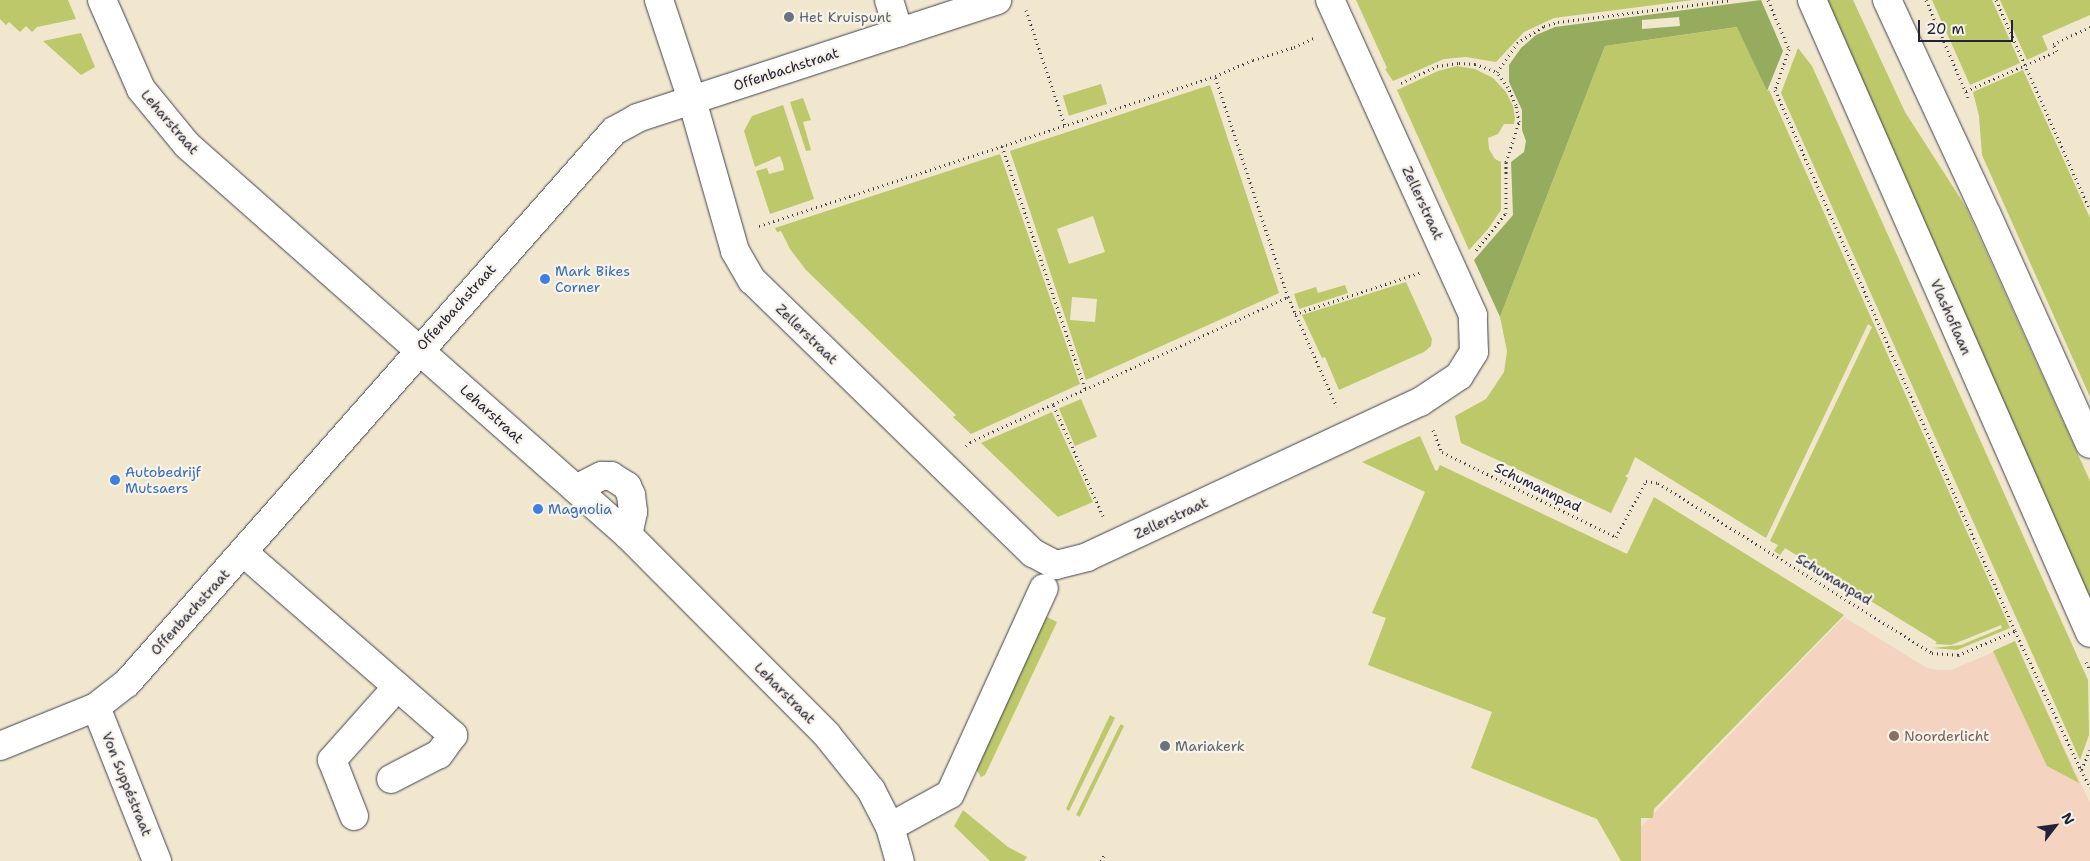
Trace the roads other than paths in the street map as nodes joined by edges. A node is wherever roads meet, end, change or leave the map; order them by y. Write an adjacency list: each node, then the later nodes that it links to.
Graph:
1 (102, 0): 10 (street, Leharstraat)
2 (659, 0): 9 (street, Zellerstraat)
3 (889, 0): 8 (street)
4 (997, 0): 8 (street, Offenbachstraat)
5 (1330, 0): 9 (street, Zellerstraat)
6 (1812, 0): 16 (street, Vlashoflaan)
7 (1887, 0): 11 (street)
8 (900, 32): 9 (street, Offenbachstraat)
9 (692, 100): 10 (street, Offenbachstraat)
10 (419, 349): 12 (street, Leharstraat); 14 (street, Offenbachstraat)
11 (2090, 444)
12 (576, 489): 13 (street, Leharstraat); 13 (street)
13 (628, 534): 22 (street, Leharstraat)
14 (243, 552): 17 (street); 18 (street, Offenbachstraat)
15 (1044, 588): 22 (street)
16 (2090, 633)
17 (397, 687): 20 (street); 21 (street)
18 (96, 707): 19 (street, Offenbachstraat); 23 (street, Von Suppéstraat)
19 (0, 746)
20 (392, 779)
21 (354, 816)
22 (890, 827): 24 (street, Leharstraat)
23 (158, 861)
24 (900, 861)

